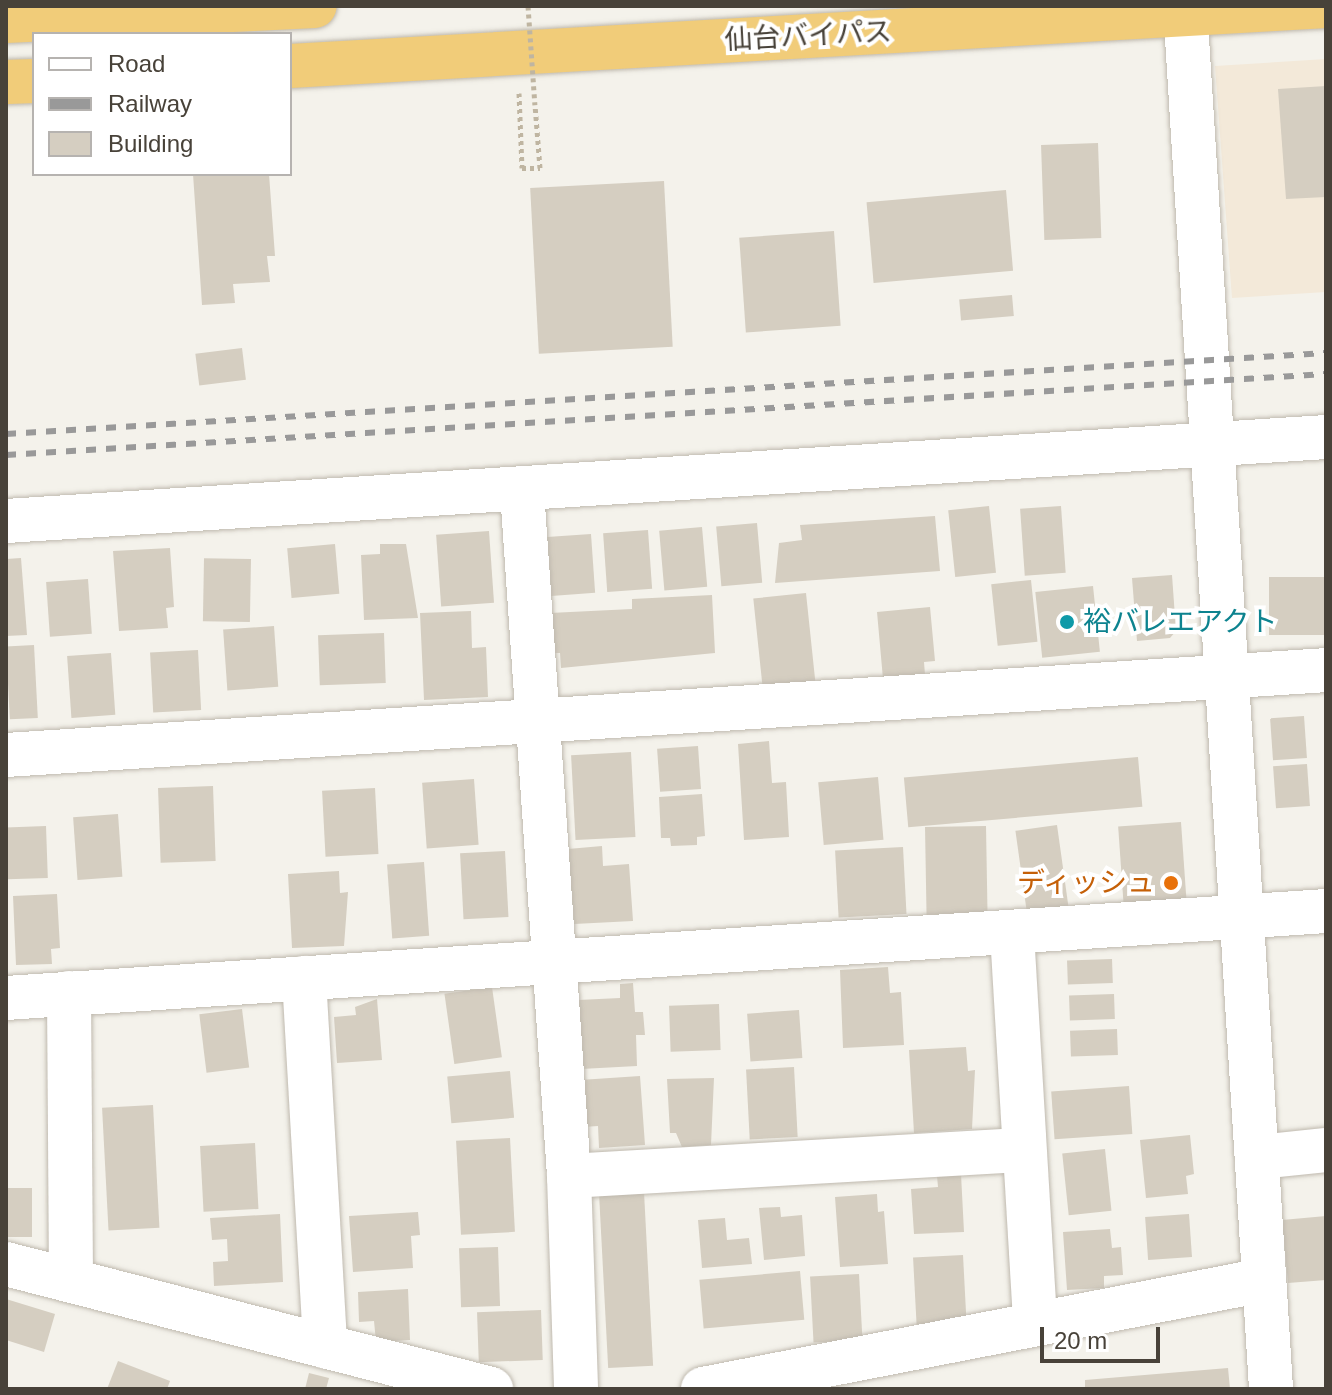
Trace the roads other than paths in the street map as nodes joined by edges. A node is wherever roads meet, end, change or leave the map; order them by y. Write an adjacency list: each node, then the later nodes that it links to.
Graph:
1 (315, 6): 4 (highway)
2 (1326, 6): 3 (highway, 仙台バイパス)
3 (1186, 10): 5 (highway, 仙台バイパス); 9 (street)
4 (6, 21)
5 (292, 66)
6 (32, 81): 7 (highway)
7 (6, 82)
8 (1326, 437): 9 (street)
9 (1212, 445): 10 (street); 13 (street)
10 (522, 491): 11 (street); 14 (street)
11 (6, 521)
12 (1326, 670): 13 (street)
13 (1227, 676): 14 (street); 17 (street)
14 (534, 725): 15 (street); 19 (street)
15 (6, 755)
16 (1326, 911): 17 (street)
17 (1240, 917): 18 (street); 25 (street)
18 (1012, 933): 19 (street); 23 (street)
19 (550, 959): 20 (street); 26 (street)
20 (304, 978): 21 (street); 31 (street)
21 (69, 993): 22 (street); 28 (street)
22 (6, 998)
23 (1020, 1150): 26 (street); 30 (street)
24 (1326, 1150): 25 (street)
25 (1258, 1157): 29 (street)
26 (569, 1176): 33 (street)
27 (6, 1264): 28 (street)
28 (71, 1279): 31 (street)
29 (1264, 1280): 30 (street); 35 (street)
30 (1035, 1321): 34 (street)
31 (325, 1346): 32 (street)
32 (491, 1389)
33 (576, 1389)
34 (703, 1389)
35 (1271, 1389)

